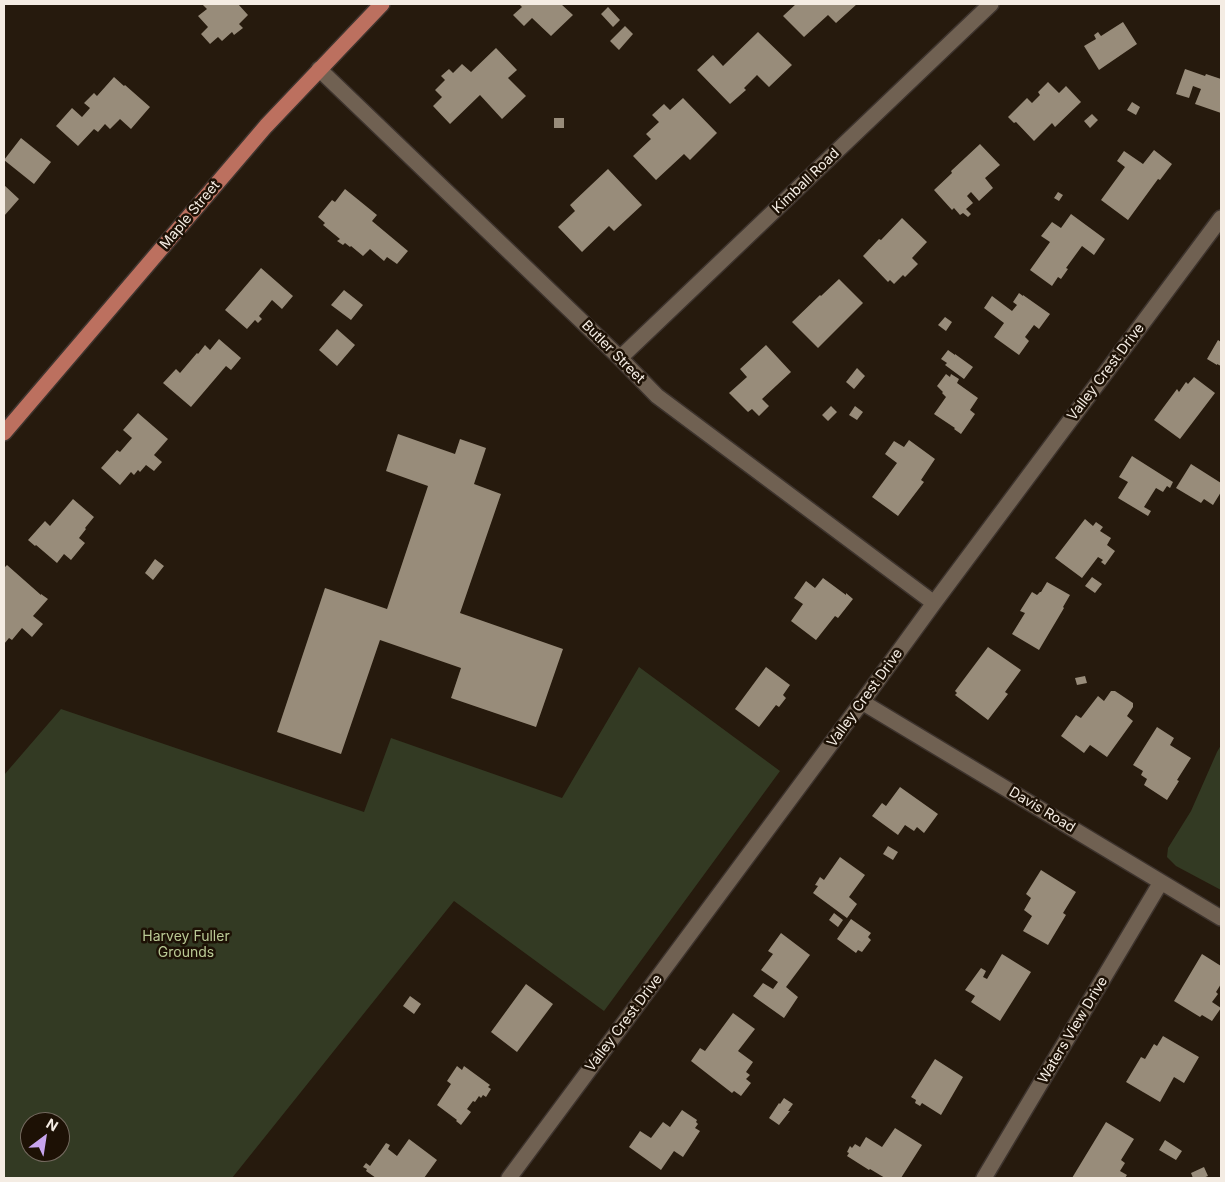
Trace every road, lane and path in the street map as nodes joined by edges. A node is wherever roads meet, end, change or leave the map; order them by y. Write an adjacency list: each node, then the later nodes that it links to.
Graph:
1 (382, 4): 3 (main road, Maple Street)
2 (991, 4): 5 (street, Kimball Road)
3 (319, 69): 5 (street, Butler Street); 6 (main road, Maple Street)
4 (1221, 218): 7 (street, Valley Crest Drive)
5 (620, 358): 7 (street, Butler Street)
6 (4, 433)
7 (934, 603): 8 (street, Valley Crest Drive)
8 (862, 702): 9 (street, Davis Road); 11 (street, Valley Crest Drive)
9 (1161, 882): 10 (street, Davis Road); 12 (street, Waters View Drive)
10 (1221, 918)
11 (509, 1178)
12 (984, 1178)

